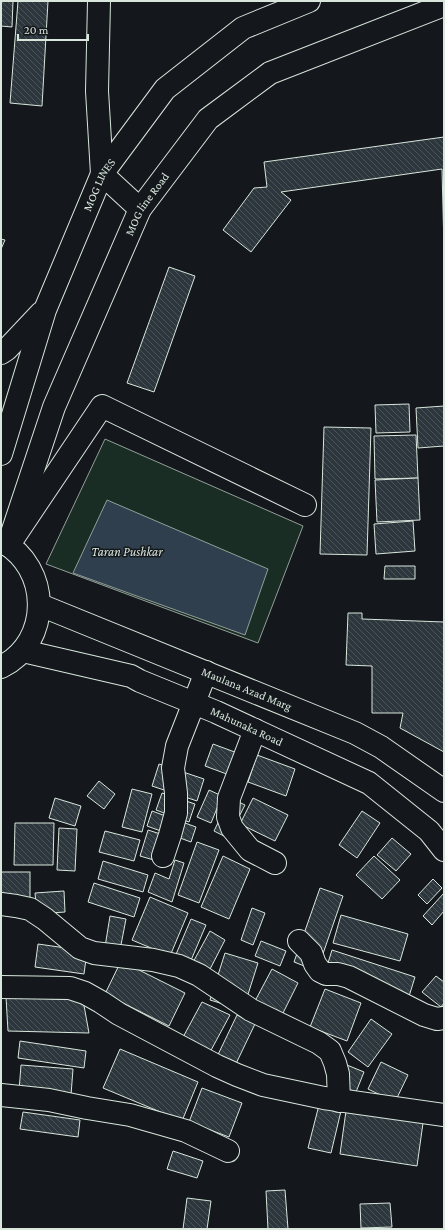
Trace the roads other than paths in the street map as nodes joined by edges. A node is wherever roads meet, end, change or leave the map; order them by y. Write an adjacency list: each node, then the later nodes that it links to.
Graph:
1 (99, 1): 4 (main road)
2 (309, 1): 4 (main road, MOG LINES)
3 (444, 5): 5 (main road, MOG line Road)
4 (102, 174): 5 (main road); 6 (main road, MOG LINES)
5 (140, 209): 10 (main road, MOG line Road)
6 (44, 310): 7 (main road); 8 (main road, MOG LINES)
7 (1, 353)
8 (1, 454)
9 (305, 505): 10 (main road)
10 (5, 543): 11 (main road)
11 (40, 605): 12 (main road); 14 (main road, Maulana Azad Marg)
12 (23, 650): 13 (main road); 15 (main road, Mahunaka Road)
13 (1, 667)
14 (206, 672): 15 (main road); 17 (main road, Maulana Azad Marg)
15 (193, 703): 16 (main road, Mahunaka Road); 19 (main road)
16 (255, 730): 18 (main road, Mahunaka Road); 20 (main road)
17 (444, 791)
18 (444, 850)
19 (163, 856)
20 (274, 863)
21 (1, 904): 26 (main road)
22 (299, 941): 24 (main road)
23 (1, 987): 26 (main road)
24 (444, 1018)
25 (1, 1095): 28 (main road)
26 (340, 1101): 27 (main road)
27 (444, 1116)
28 (228, 1151)

